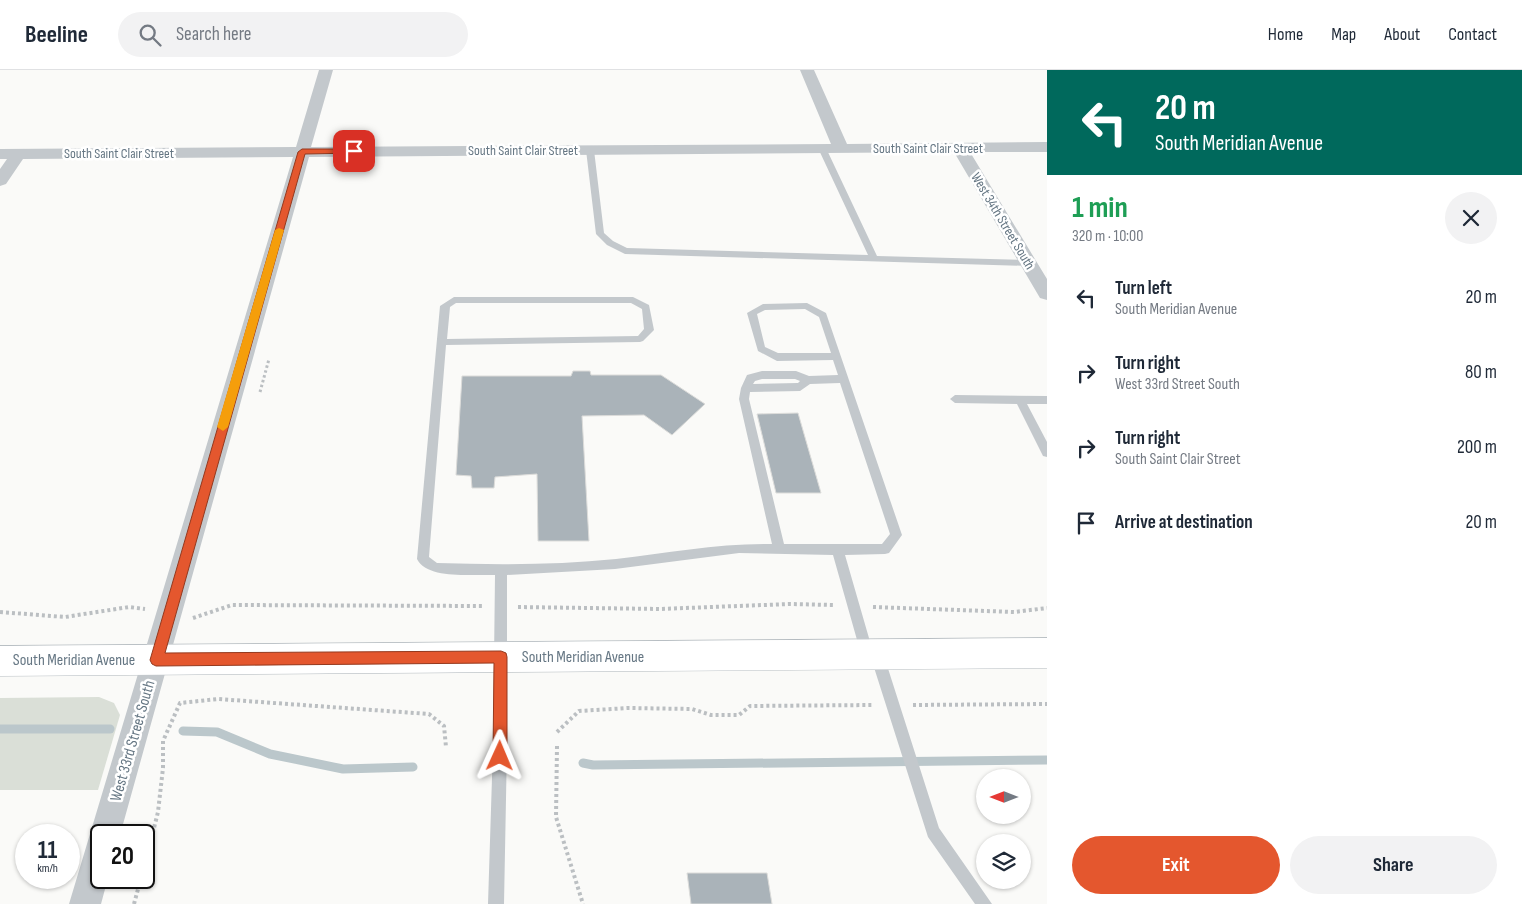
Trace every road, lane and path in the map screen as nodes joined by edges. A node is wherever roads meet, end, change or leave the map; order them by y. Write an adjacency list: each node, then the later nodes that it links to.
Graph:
1 (326, 70): 8 (street, West 33rd Street South)
2 (807, 70): 6 (street)
3 (959, 147): 4 (street, South Saint Clair Street); 6 (street, South Saint Clair Street); 13 (street, West 34th Street South)
4 (1047, 147)
5 (822, 148): 6 (street, South Saint Clair Street); 7 (street, South Saint Clair Street); 12 (lane)
6 (841, 148)
7 (590, 150): 8 (street, South Saint Clair Street); 12 (lane)
8 (302, 152): 10 (street, South Saint Clair Street); 28 (street, West 33rd Street South)
9 (0, 154): 10 (street, South Saint Clair Street)
10 (18, 154): 11 (street)
11 (0, 181)
12 (874, 259): 13 (lane)
13 (1029, 263): 14 (street, West 34th Street South)
14 (1047, 294)
15 (442, 342): 15 (lane); 24 (lane)
16 (836, 356): 16 (lane); 17 (lane)
17 (844, 379): 22 (lane); 23 (lane)
18 (955, 399): 19 (lane)
19 (1020, 400): 20 (lane); 21 (lane)
20 (1047, 400)
21 (1047, 453)
22 (780, 549): 23 (lane); 24 (lane)
23 (838, 550): 26 (lane)
24 (501, 570): 27 (lane)
25 (1047, 653): 26 (main road, South Meridian Avenue)
26 (872, 654): 27 (main road, South Meridian Avenue); 31 (lane)
27 (501, 657): 28 (main road, South Meridian Avenue); 41 (lane)
28 (156, 660): 29 (main road, South Meridian Avenue); 35 (street, West 33rd Street South)
29 (0, 661)
30 (1047, 704): 31 (path)
31 (892, 705): 32 (path); 43 (lane)
32 (556, 732)
33 (557, 746): 42 (path)
34 (446, 747): 36 (path)
35 (108, 824)
36 (155, 824)
37 (90, 886): 39 (street)
38 (138, 889): 40 (path)
39 (85, 904)
40 (134, 904)
41 (496, 904)
42 (582, 904)
43 (984, 904)

